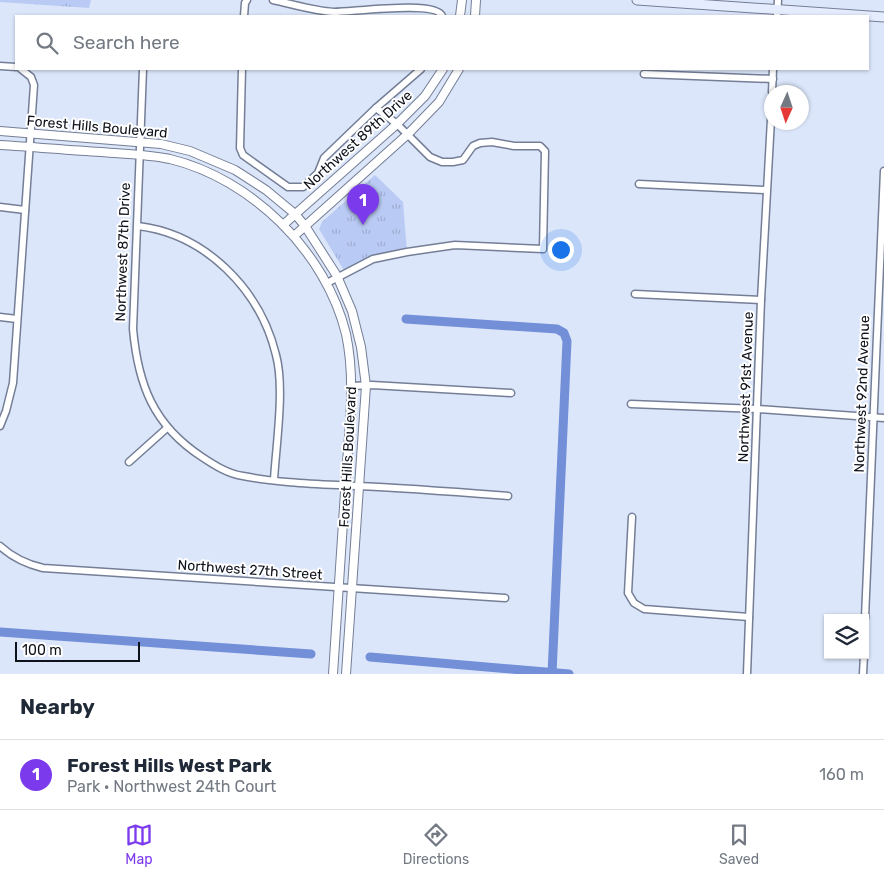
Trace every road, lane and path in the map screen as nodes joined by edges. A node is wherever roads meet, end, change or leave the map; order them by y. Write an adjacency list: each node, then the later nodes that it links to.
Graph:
1 (247, 0): 7 (street)
2 (273, 0): 8 (street)
3 (462, 0): 9 (street)
4 (476, 0): 10 (street)
5 (637, 0): 6 (main road)
6 (777, 9): 11 (main road)
7 (244, 15)
8 (442, 15)
9 (460, 15)
10 (474, 15)
11 (857, 15)
12 (869, 16): 13 (main road)
13 (884, 17)
14 (0, 66): 15 (street)
15 (15, 67)
16 (23, 70): 30 (street)
17 (143, 70): 32 (street, Northwest 87th Drive)
18 (242, 70): 26 (street)
19 (420, 70): 26 (street)
20 (442, 70): 27 (street, Northwest 89th Drive)
21 (458, 70): 31 (street, Northwest 89th Drive)
22 (774, 70): 24 (street)
23 (644, 74): 24 (street)
24 (773, 79): 25 (street)
25 (773, 85)
26 (376, 108): 27 (street)
27 (397, 124): 31 (street); 41 (street, Northwest 89th Drive)
28 (770, 130): 38 (street, Northwest 91st Avenue)
29 (0, 131): 30 (street, Forest Hills Boulevard)
30 (32, 133): 32 (street, Forest Hills Boulevard); 34 (street)
31 (408, 134): 44 (street, Northwest 89th Drive); 46 (street)
32 (140, 141): 35 (street, Northwest 87th Drive); 41 (street, Forest Hills Boulevard)
33 (0, 145): 34 (street, Forest Hills Boulevard)
34 (31, 147): 35 (street, Forest Hills Boulevard); 40 (street)
35 (139, 155): 42 (street, Forest Hills Boulevard); 43 (street, Northwest 87th Drive)
36 (884, 171): 57 (street, Northwest 92nd Avenue)
37 (639, 184): 38 (street)
38 (766, 190): 49 (street, Northwest 91st Avenue)
39 (0, 208): 40 (street)
40 (25, 210): 51 (street)
41 (295, 214): 42 (street, Northwest 89th Drive); 44 (street, Forest Hills Boulevard)
42 (283, 225): 45 (street, Forest Hills Boulevard)
43 (138, 226): 60 (street, Northwest 87th Drive); 62 (street)
44 (305, 226): 45 (street, Northwest 89th Drive); 46 (street, Forest Hills Boulevard)
45 (294, 236): 47 (street, Forest Hills Boulevard)
46 (337, 276): 47 (street); 53 (street, Forest Hills Boulevard)
47 (327, 283): 52 (street, Forest Hills Boulevard)
48 (635, 294): 49 (street)
49 (761, 300): 56 (street, Northwest 91st Avenue)
50 (0, 317): 51 (street)
51 (17, 319): 59 (street)
52 (352, 386): 53 (street); 63 (street, Forest Hills Boulevard)
53 (366, 386): 54 (street); 64 (street, Forest Hills Boulevard)
54 (511, 393)
55 (631, 404): 56 (street)
56 (758, 410): 57 (street); 72 (street, Northwest 91st Avenue)
57 (873, 417): 58 (street); 71 (street, Northwest 92nd Avenue)
58 (884, 418)
59 (0, 426)
60 (167, 428): 61 (street); 62 (street, Northwest 87th Drive)
61 (128, 462)
62 (274, 480): 63 (street, Northwest 87th Drive)
63 (346, 485): 64 (street, Northwest 87th Drive); 68 (street, Forest Hills Boulevard)
64 (360, 486): 65 (street, Northwest 87th Drive); 69 (street, Forest Hills Boulevard)
65 (508, 496)
66 (632, 517): 72 (street)
67 (0, 546): 68 (street, Northwest 27th Street)
68 (339, 588): 69 (street, Northwest 27th Street); 74 (street, Forest Hills Boulevard)
69 (352, 589): 70 (street, Northwest 27th Street); 75 (street, Forest Hills Boulevard)
70 (505, 598)
71 (865, 614)
72 (749, 617): 76 (street, Northwest 91st Avenue)
73 (864, 659): 77 (street)
74 (333, 674)
75 (346, 674)
76 (747, 674)
77 (863, 674)

